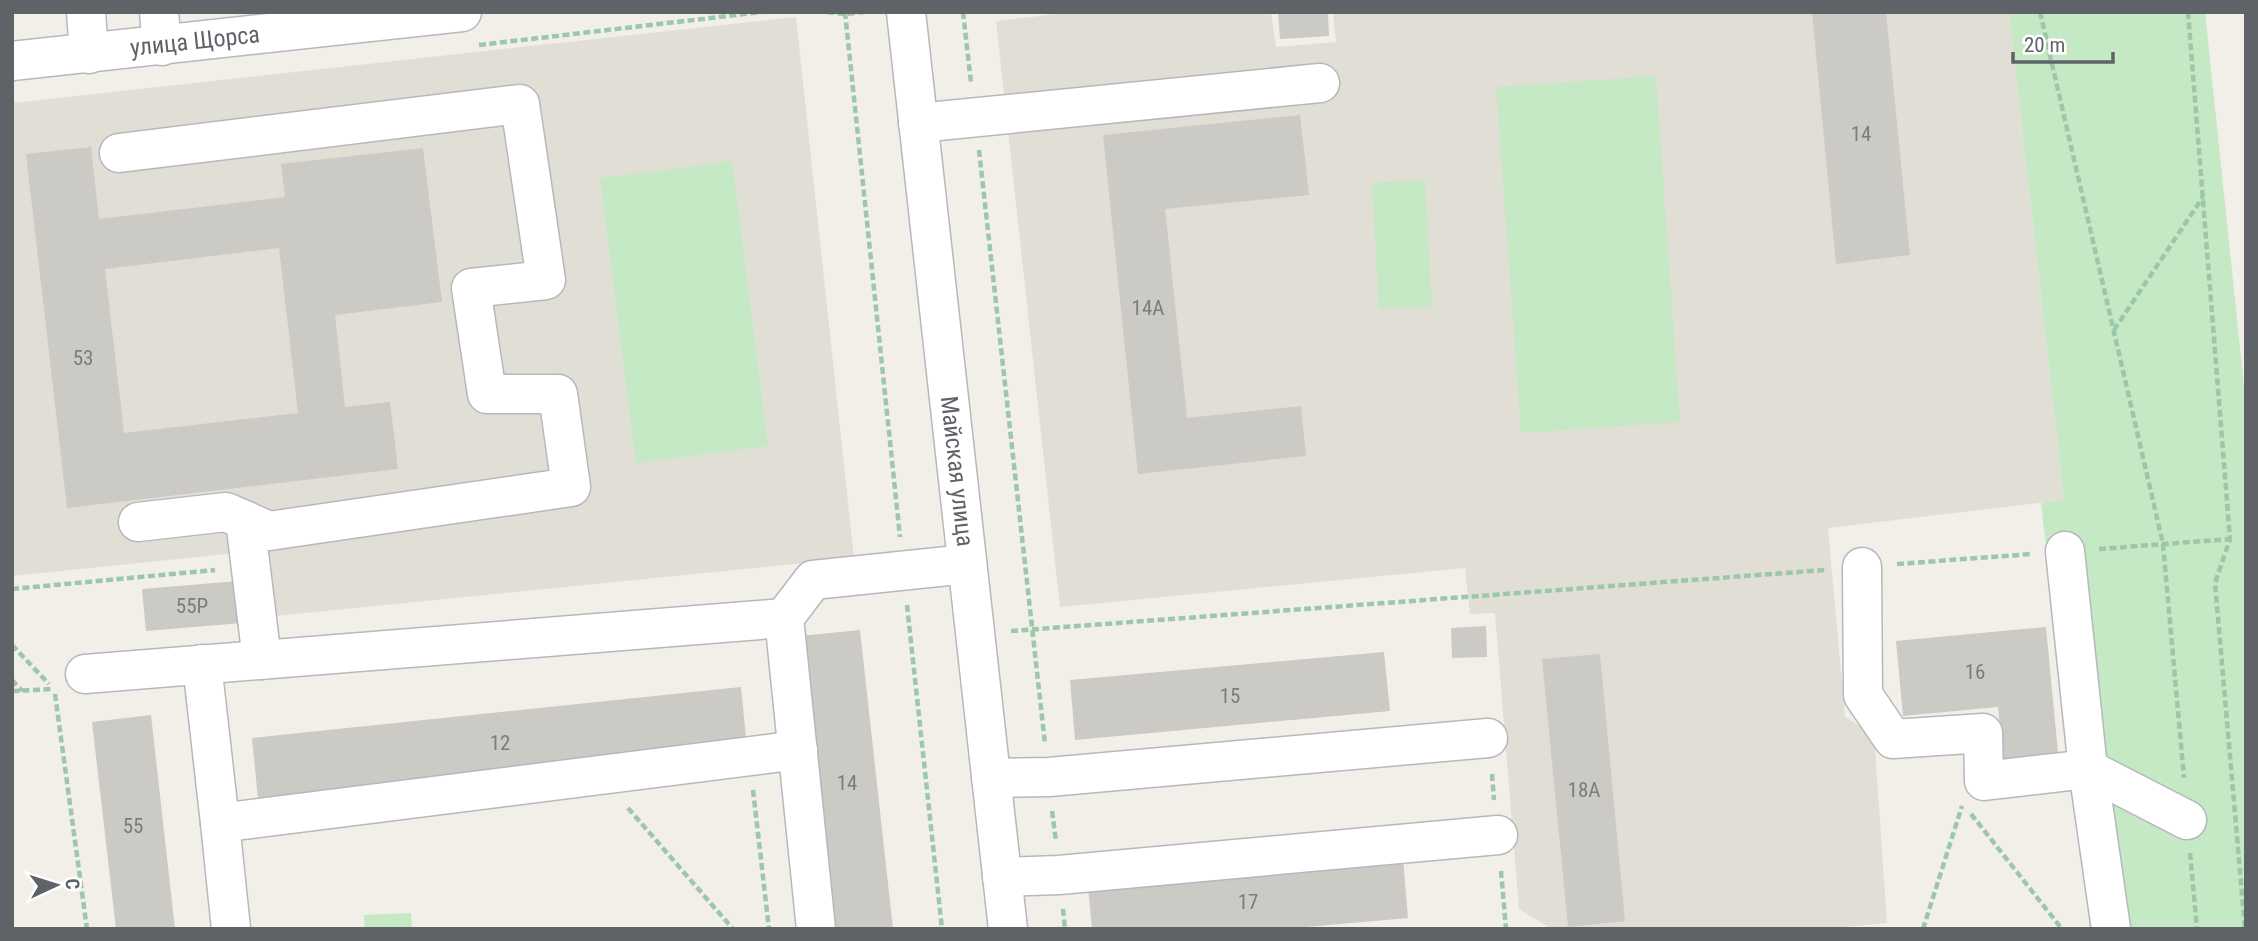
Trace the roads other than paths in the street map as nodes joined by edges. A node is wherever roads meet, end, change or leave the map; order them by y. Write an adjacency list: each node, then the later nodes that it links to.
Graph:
1 (86, 12): 5 (street)
2 (462, 12): 4 (street, улица Щорса)
3 (906, 12): 8 (street, Майская улица)
4 (160, 29): 5 (street, улица Щорса)
5 (89, 54): 6 (street, улица Щорса)
6 (12, 61)
7 (1320, 83): 8 (street)
8 (918, 123): 13 (street, Майская улица)
9 (119, 153): 10 (street)
10 (245, 520): 11 (street); 16 (street)
11 (138, 522)
12 (2064, 551): 21 (street)
13 (967, 564): 15 (street); 22 (street, Майская улица)
14 (1861, 567): 21 (street)
15 (784, 618): 16 (street); 20 (street)
16 (262, 660): 17 (street)
17 (202, 664): 18 (street); 24 (street)
18 (68, 684)
19 (1488, 738): 22 (street)
20 (798, 750): 24 (street); 28 (street)
21 (2088, 769): 23 (street); 30 (street)
22 (991, 778): 26 (street, Майская улица)
23 (2187, 820)
24 (220, 823): 27 (street)
25 (1498, 835): 26 (street)
26 (1002, 877): 29 (street, Майская улица)
27 (231, 929)
28 (816, 929)
29 (1007, 929)
30 (2111, 929)

